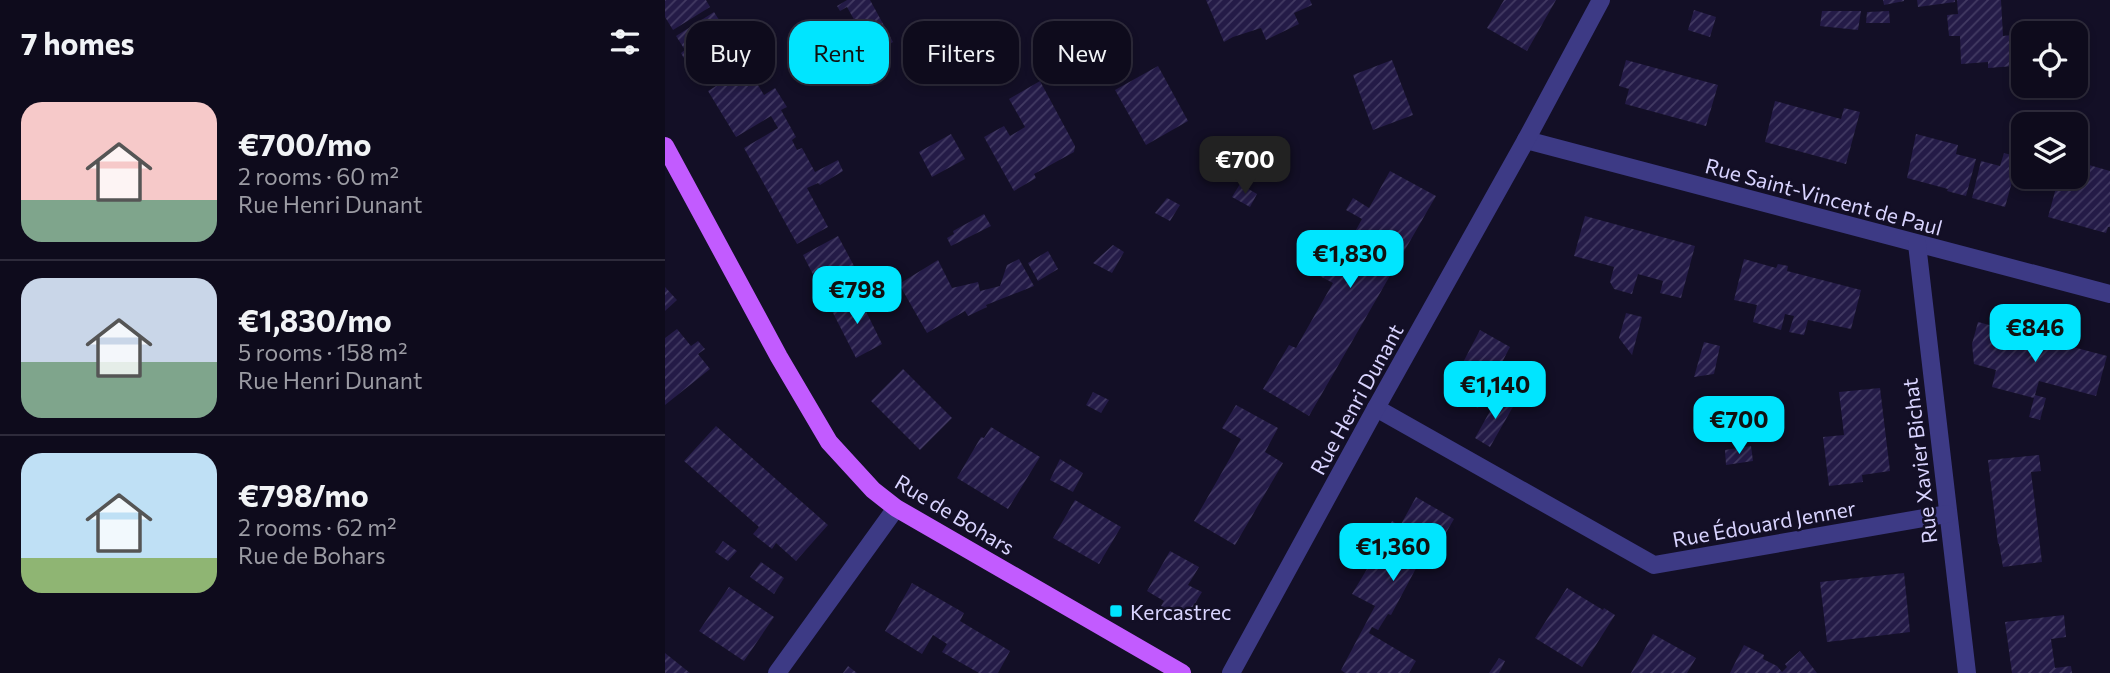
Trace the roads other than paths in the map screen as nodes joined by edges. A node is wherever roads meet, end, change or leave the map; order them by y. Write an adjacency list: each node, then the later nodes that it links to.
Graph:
1 (1601, 0): 2 (street, Rue Henri Dunant)
2 (1526, 141): 4 (street, Rue Saint-Vincent de Paul); 6 (street, Rue Henri Dunant)
3 (665, 146): 7 (main road, Rue de Bohars)
4 (1917, 244): 5 (street, Rue Saint-Vincent de Paul); 8 (street, Rue Xavier Bichat)
5 (2110, 294)
6 (1376, 408): 8 (street, Rue Édouard Jenner); 11 (street, Rue Henri Dunant)
7 (896, 508): 9 (street); 10 (main road, Rue de Bohars)
8 (1947, 514): 12 (street, Rue Xavier Bichat)
9 (777, 673)
10 (1182, 673)
11 (1231, 673)
12 (1967, 673)

